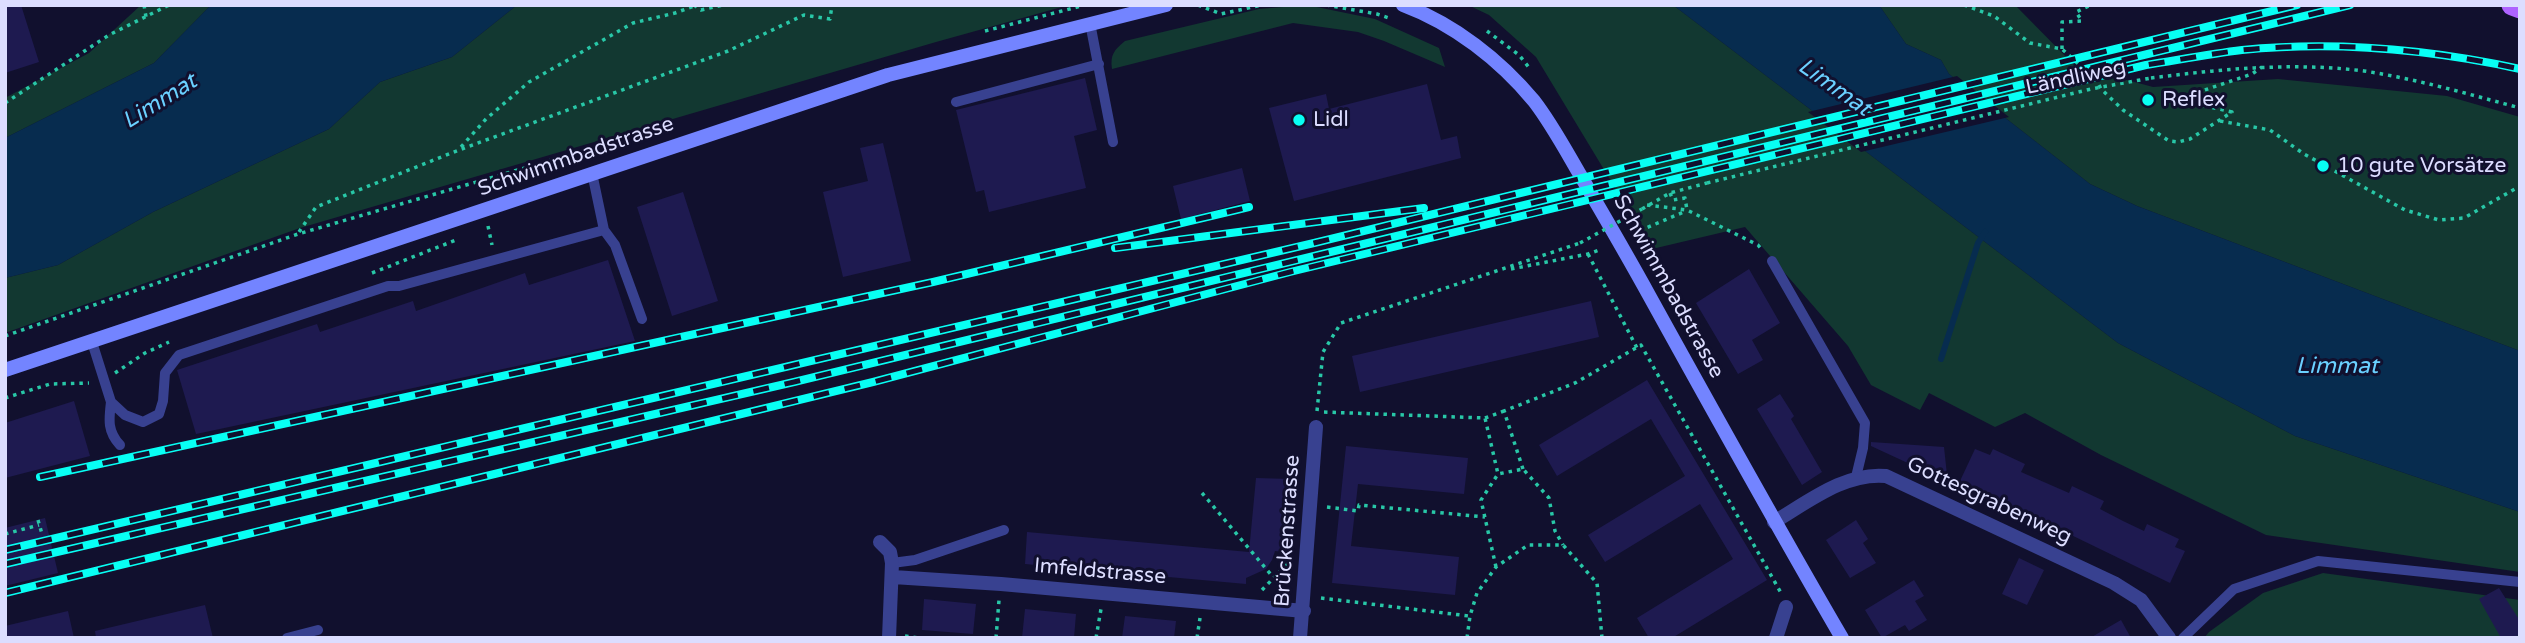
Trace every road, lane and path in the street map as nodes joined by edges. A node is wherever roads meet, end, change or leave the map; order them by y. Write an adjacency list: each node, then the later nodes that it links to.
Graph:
1 (144, 5): 15 (path)
2 (169, 5): 15 (path)
3 (694, 5): 4 (path); 27 (path)
4 (723, 5)
5 (832, 5): 27 (path)
6 (1166, 5): 17 (main road, Schwimmbadstrasse)
7 (1198, 5): 8 (path)
8 (1262, 5)
9 (1326, 5): 16 (path)
10 (1403, 5): 58 (main road, Schwimmbadstrasse)
11 (1964, 5): 18 (path)
12 (2091, 5): 18 (path)
13 (2512, 5): 14 (main road)
14 (2520, 8)
15 (146, 18): 22 (path)
16 (1399, 22)
17 (1090, 23): 19 (lane); 28 (main road, Schwimmbadstrasse)
18 (2062, 49): 24 (path)
19 (1099, 64): 21 (lane); 25 (lane)
20 (2262, 67): 23 (path, Ländliweg); 24 (path); 30 (path, Ländliweg, bridge)
21 (956, 102)
22 (5, 103)
23 (2520, 108)
24 (2218, 120): 29 (path)
25 (1113, 142)
26 (609, 149): 35 (path)
27 (459, 150): 35 (path)
28 (592, 173): 34 (lane); 44 (main road, Schwimmbadstrasse)
29 (2520, 186)
30 (1670, 193): 31 (path, Ländliweg); 32 (path)
31 (1647, 205): 32 (path); 41 (path, Ländliweg, bridge)
32 (1688, 210): 36 (path); 40 (path)
33 (1589, 226): 37 (path)
34 (604, 230): 42 (lane); 47 (lane)
35 (298, 234): 43 (path)
36 (1632, 234)
37 (1595, 237)
38 (1602, 249): 39 (path)
39 (1588, 254): 41 (path); 45 (path)
40 (1772, 261): 54 (lane)
41 (1499, 272): 50 (path)
42 (642, 319)
43 (5, 337)
44 (92, 342): 46 (main road, Schwimmbadstrasse); 47 (lane)
45 (1637, 348): 48 (path); 72 (path)
46 (5, 370)
47 (111, 402): 51 (lane)
48 (1504, 411): 49 (path); 52 (path)
49 (1485, 418): 50 (path); 53 (path)
50 (1316, 419): 56 (street, Brückenstrasse)
51 (120, 445)
52 (1523, 469): 53 (path); 64 (path)
53 (1498, 474): 57 (path)
54 (1856, 477): 58 (street, Gottesgrabenweg); 86 (street, Gottesgrabenweg)
55 (1202, 493): 67 (path)
56 (1311, 505): 57 (path); 63 (street, Brückenstrasse)
57 (1485, 517): 65 (path)
58 (1774, 522): 85 (main road, Schwimmbadstrasse)
59 (1004, 530): 66 (lane)
60 (5, 534): 61 (path)
61 (42, 534)
62 (880, 542): 66 (street)
63 (1308, 545): 67 (path); 71 (street, Brückenstrasse)
64 (1563, 545): 65 (path); 83 (path)
65 (1496, 567): 75 (path)
66 (892, 570): 69 (street, Imfeldstrasse); 78 (street)
67 (1273, 577): 73 (path)
68 (2520, 582): 87 (lane)
69 (1001, 584): 70 (street, Imfeldstrasse); 79 (path)
70 (1103, 593): 73 (street, Imfeldstrasse); 80 (path)
71 (1305, 596): 74 (street, Brückenstrasse); 75 (path)
72 (1784, 602): 84 (street)
73 (1248, 606): 74 (street, Imfeldstrasse)
74 (1304, 611): 81 (street, Brückenstrasse)
75 (1470, 616): 82 (path)
76 (318, 630): 77 (lane)
77 (287, 638)
78 (889, 638)
79 (996, 638)
80 (1097, 638)
81 (1300, 638)
82 (1467, 638)
83 (1602, 638)
84 (1776, 638)
85 (1842, 638)
86 (2169, 638)
87 (2183, 638)

